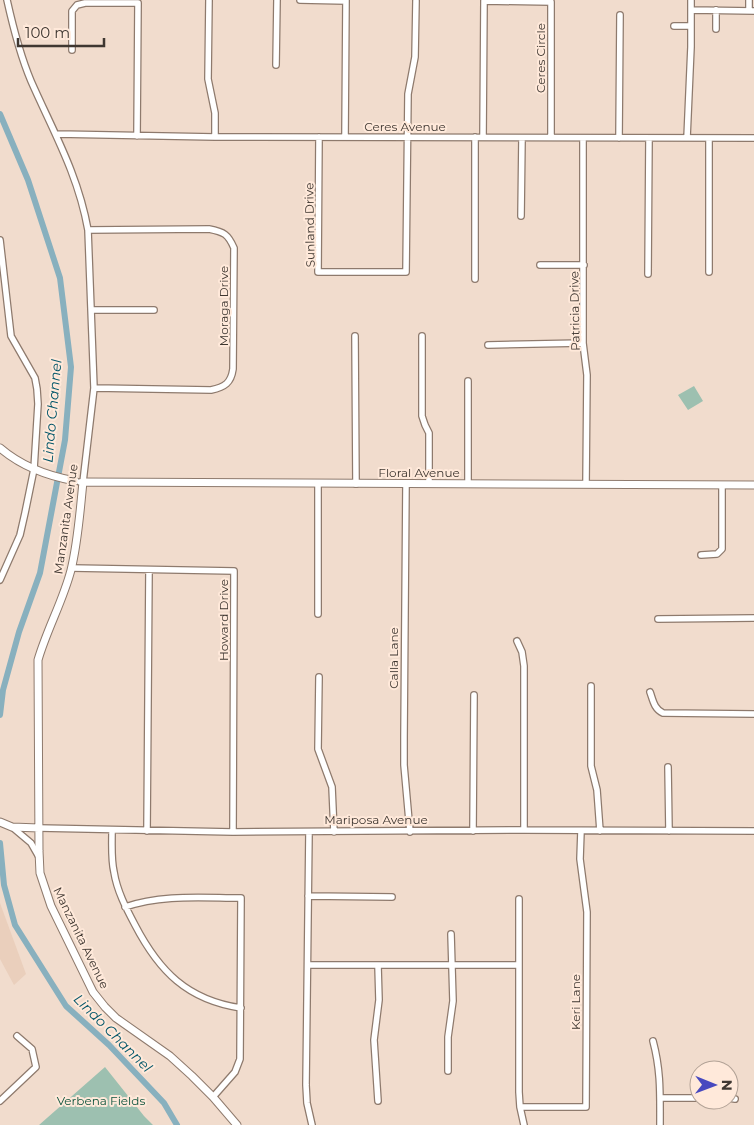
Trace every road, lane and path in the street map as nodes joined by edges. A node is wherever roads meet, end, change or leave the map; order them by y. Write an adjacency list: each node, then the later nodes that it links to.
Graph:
1 (7, 0): 18 (street, Manzanita Avenue)
2 (209, 0): 20 (street)
3 (277, 0): 17 (street)
4 (300, 0): 5 (street)
5 (346, 0): 25 (street)
6 (691, 0): 9 (street)
7 (749, 0): 11 (street)
8 (416, 1): 26 (street)
9 (691, 10): 10 (street); 14 (street)
10 (716, 10): 11 (street); 15 (street)
11 (752, 11)
12 (620, 15): 29 (street)
13 (674, 26): 14 (street)
14 (691, 26): 31 (street)
15 (716, 29)
16 (72, 50): 19 (street)
17 (276, 65)
18 (57, 134): 19 (street, Ceres Avenue); 35 (street, Manzanita Avenue)
19 (137, 136): 20 (street, Ceres Avenue)
20 (215, 137): 21 (street, Ceres Avenue)
21 (319, 137): 25 (street, Ceres Avenue); 26 (street, Sunland Drive)
22 (475, 137): 23 (street, Ceres Avenue); 26 (street, Ceres Avenue); 41 (street)
23 (483, 137): 24 (street, Ceres Circle); 27 (street, Ceres Avenue)
24 (551, 137): 27 (street, Ceres Avenue); 28 (street, Ceres Avenue)
25 (345, 138): 26 (street, Ceres Avenue)
26 (407, 138)
27 (522, 138): 34 (street)
28 (583, 138): 29 (street, Ceres Avenue); 37 (street, Patricia Drive)
29 (619, 138): 30 (street, Ceres Avenue)
30 (649, 138): 31 (street, Ceres Avenue); 40 (street)
31 (687, 138): 32 (street, Ceres Avenue)
32 (709, 138): 33 (street, Ceres Avenue); 39 (street)
33 (754, 138)
34 (521, 216)
35 (88, 230): 43 (street, Manzanita Avenue); 50 (street, Moraga Drive)
36 (0, 240): 42 (street)
37 (584, 264): 38 (street); 47 (street, Patricia Drive)
38 (540, 265)
39 (709, 272)
40 (648, 274)
41 (475, 279)
42 (2, 287): 52 (street)
43 (92, 310): 44 (street); 50 (street, Manzanita Avenue)
44 (154, 310)
45 (355, 336): 55 (street)
46 (422, 336): 57 (street)
47 (583, 343): 48 (street); 59 (street, Patricia Drive)
48 (488, 345)
49 (468, 381): 58 (street)
50 (94, 388): 53 (street, Manzanita Avenue)
51 (0, 448): 52 (street, Floral Avenue)
52 (34, 469): 53 (street, Floral Avenue); 65 (street)
53 (79, 482): 54 (street, Floral Avenue); 63 (street, Manzanita Avenue)
54 (318, 484): 55 (street, Floral Avenue); 66 (street)
55 (356, 484): 56 (street, Floral Avenue)
56 (406, 484): 57 (street, Floral Avenue); 90 (street, Calla Lane)
57 (429, 484): 58 (street, Floral Avenue)
58 (468, 484): 59 (street, Floral Avenue)
59 (586, 484): 60 (street, Floral Avenue)
60 (722, 485): 61 (street, Floral Avenue); 62 (street)
61 (754, 485)
62 (701, 555)
63 (72, 568): 64 (street, Howard Drive); 78 (street, Manzanita Avenue)
64 (149, 570): 81 (street); 87 (street, Howard Drive)
65 (0, 580)
66 (318, 614)
67 (754, 618): 68 (street)
68 (658, 619)
69 (517, 641): 80 (street)
70 (319, 677): 89 (street)
71 (591, 686): 84 (street)
72 (650, 692): 74 (street)
73 (474, 694): 82 (street)
74 (754, 714)
75 (668, 767): 85 (street)
76 (0, 822): 77 (street, Mariposa Avenue)
77 (12, 827): 78 (street, Mariposa Avenue); 91 (street)
78 (39, 828): 79 (street, Mariposa Avenue); 91 (street, Manzanita Avenue)
79 (112, 830): 81 (street, Mariposa Avenue); 95 (street)
80 (524, 830): 82 (street, Mariposa Avenue); 83 (street, Mariposa Avenue)
81 (147, 831): 87 (street, Mariposa Avenue)
82 (473, 831): 90 (street, Mariposa Avenue)
83 (581, 831): 84 (street, Mariposa Avenue); 110 (street, Keri Lane)
84 (600, 831): 85 (street, Mariposa Avenue)
85 (669, 831): 86 (street, Mariposa Avenue)
86 (754, 831)
87 (233, 832): 88 (street, Mariposa Avenue)
88 (309, 832): 89 (street, Mariposa Avenue); 92 (street)
89 (334, 832): 90 (street, Mariposa Avenue)
90 (410, 832)
91 (39, 857): 105 (street, Manzanita Avenue)
92 (308, 896): 93 (street); 99 (street)
93 (392, 897)
94 (519, 899): 98 (street)
95 (125, 907): 101 (street); 101 (street)
96 (452, 934): 97 (street)
97 (452, 964): 98 (street); 100 (street); 104 (street)
98 (518, 965): 110 (street)
99 (308, 966): 100 (street); 112 (street)
100 (378, 966): 109 (street)
101 (240, 1008): 105 (street)
102 (17, 1036): 108 (street)
103 (653, 1041): 106 (street)
104 (448, 1071)
105 (213, 1096): 111 (street, Manzanita Avenue)
106 (660, 1098): 107 (street); 114 (street)
107 (689, 1098)
108 (0, 1101)
109 (378, 1101)
110 (520, 1107): 113 (street)
111 (237, 1125)
112 (312, 1125)
113 (524, 1125)
114 (660, 1125)

